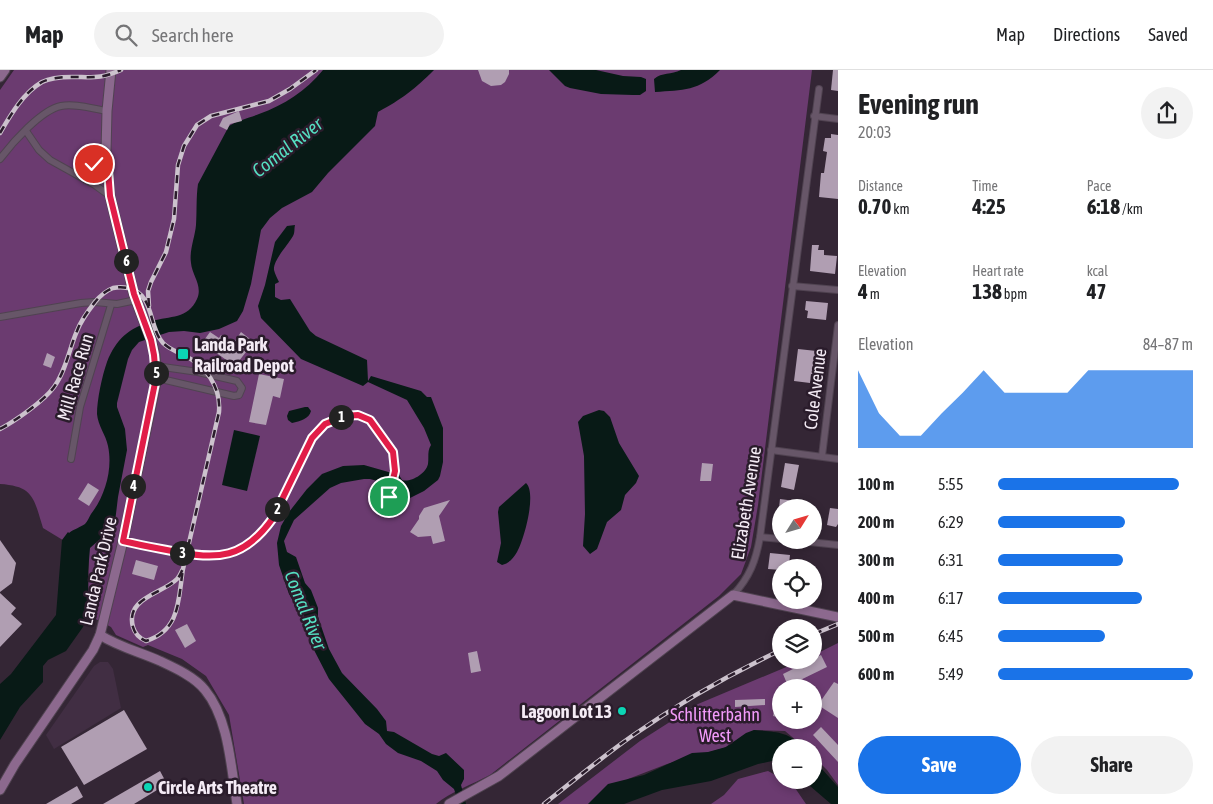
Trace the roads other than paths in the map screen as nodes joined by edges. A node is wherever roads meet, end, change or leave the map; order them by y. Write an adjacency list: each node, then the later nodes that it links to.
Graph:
1 (5, 70): 3 (street)
2 (111, 70): 5 (street, Landa Park Drive)
3 (0, 77)
4 (819, 89): 6 (street, Elizabeth Avenue)
5 (107, 111): 8 (street); 9 (street, Landa Park Drive)
6 (814, 116): 7 (street); 13 (street, Elizabeth Avenue)
7 (838, 119)
8 (26, 131): 10 (street); 11 (street)
9 (107, 156): 11 (street); 12 (street, Landa Park Drive)
10 (0, 159)
11 (76, 174): 12 (street)
12 (110, 196): 15 (street, Landa Park Drive)
13 (792, 286): 14 (street); 21 (street, Elizabeth Avenue)
14 (838, 290)
15 (136, 300): 16 (street); 19 (street, Landa Park Drive)
16 (111, 304): 17 (street); 23 (street, Mill Race Run)
17 (0, 317)
18 (838, 326): 22 (street, Cole Avenue)
19 (156, 366): 20 (street, Landa Park Drive); 20 (street)
20 (156, 378): 28 (street, Landa Park Drive)
21 (771, 450): 22 (street); 26 (street, Elizabeth Avenue)
22 (822, 456): 24 (street)
23 (71, 458)
24 (838, 459)
25 (389, 497): 28 (street)
26 (760, 537): 27 (street); 31 (street, Elizabeth Avenue)
27 (772, 538)
28 (123, 541): 37 (street, Landa Park Drive)
29 (822, 543): 30 (street)
30 (838, 545)
31 (733, 595): 32 (street); 40 (street, Elizabeth Avenue)
32 (772, 602)
33 (822, 608): 35 (street)
34 (801, 609): 36 (street)
35 (838, 610)
36 (838, 617)
37 (100, 635): 38 (street, Landa Park Drive); 39 (street)
38 (0, 790)
39 (237, 804)
40 (448, 804)

